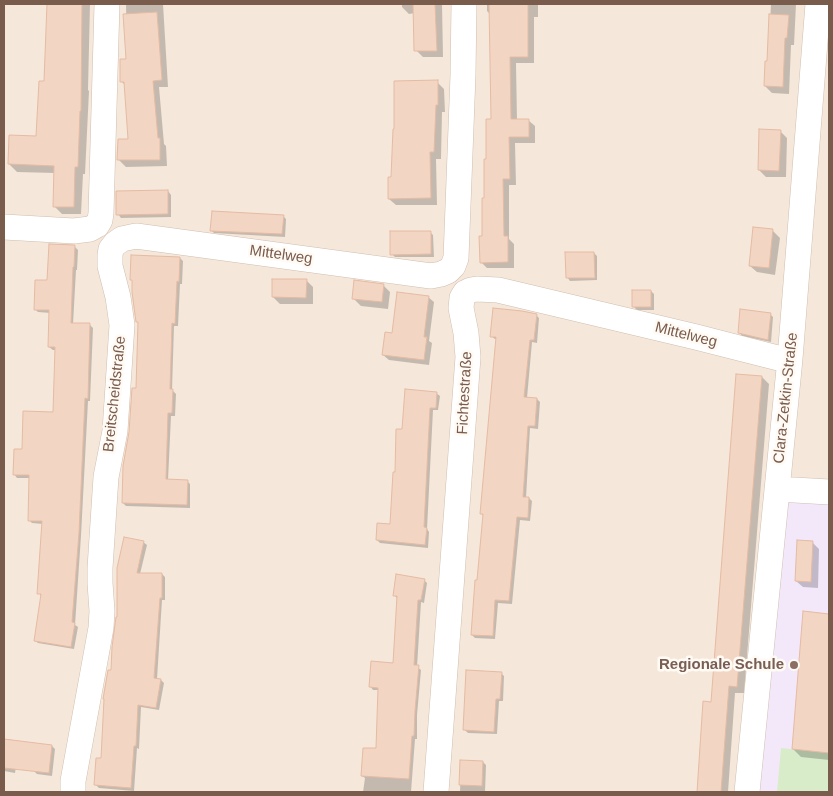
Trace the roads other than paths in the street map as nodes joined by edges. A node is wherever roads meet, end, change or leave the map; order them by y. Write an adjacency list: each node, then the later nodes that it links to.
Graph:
1 (107, 4): 4 (street)
2 (464, 4): 7 (street)
3 (818, 4): 9 (street, Clara-Zetkin-Straße)
4 (97, 225): 5 (street); 6 (street)
5 (4, 227)
6 (115, 244): 7 (street, Mittelweg); 12 (street, Breitscheidstraße)
7 (448, 271): 8 (street)
8 (465, 293): 9 (street, Mittelweg); 13 (street, Fichtestraße)
9 (790, 359): 10 (street, Clara-Zetkin-Straße)
10 (777, 489): 11 (street); 14 (street, Clara-Zetkin-Straße)
11 (829, 492)
12 (72, 792)
13 (436, 792)
14 (747, 792)

